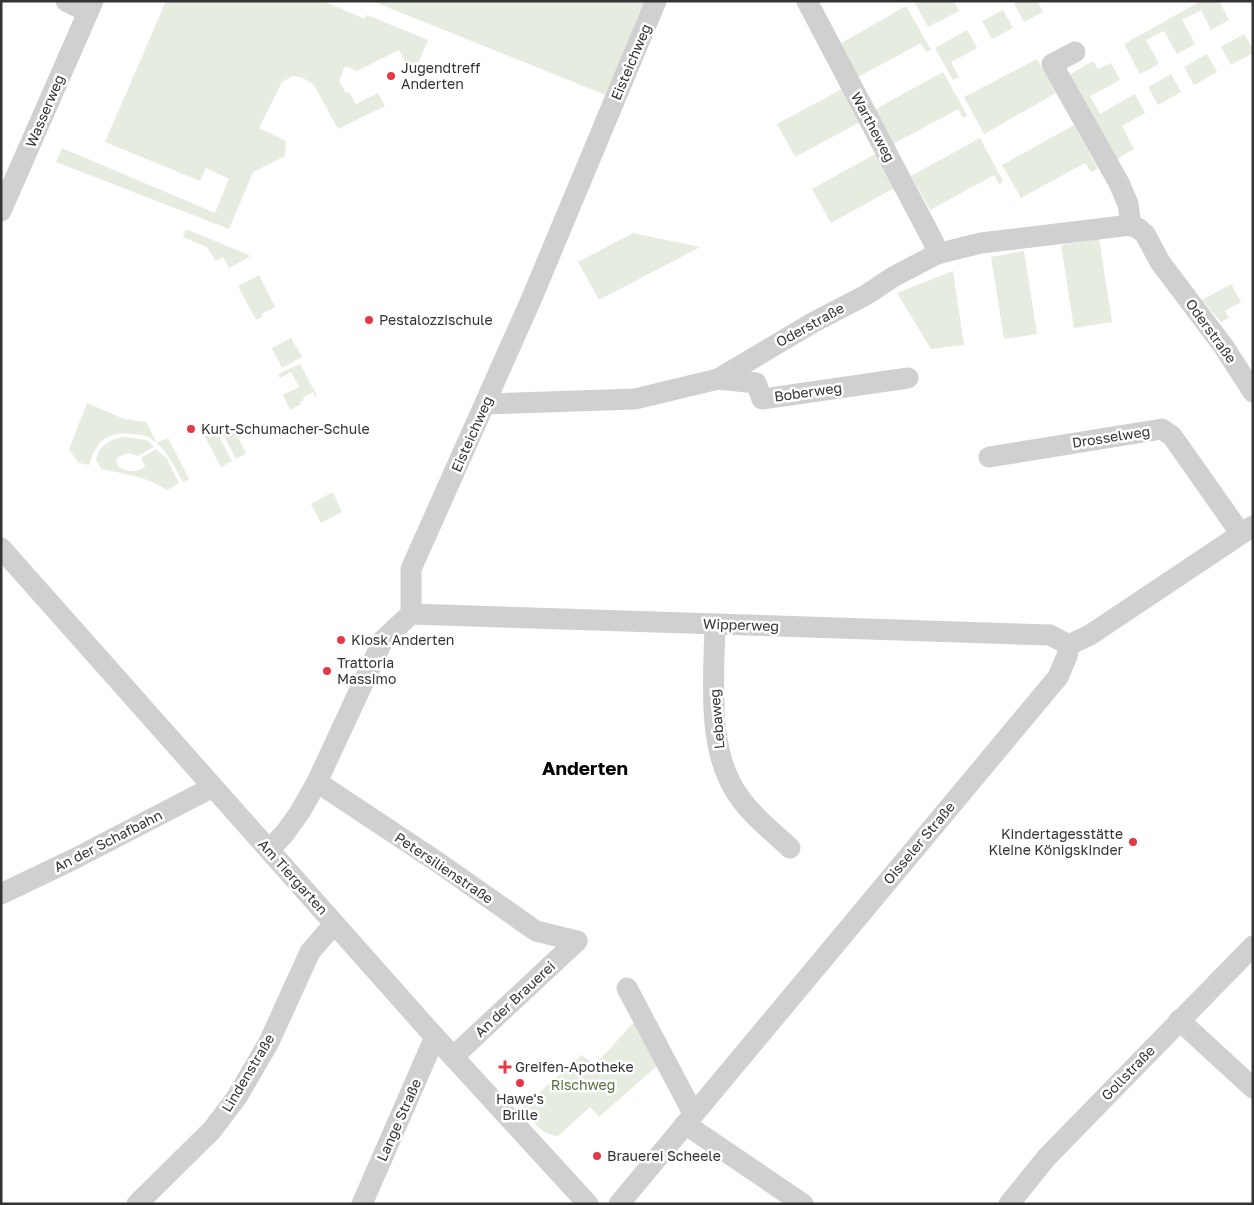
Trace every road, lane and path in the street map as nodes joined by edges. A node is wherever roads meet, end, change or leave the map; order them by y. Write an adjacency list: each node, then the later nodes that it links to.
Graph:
1 (66, 1): 4 (street)
2 (656, 1): 12 (street, Eisteichweg)
3 (807, 1): 8 (street, Wartheweg)
4 (91, 7): 6 (street, Wasserweg)
5 (1075, 52): 7 (street)
6 (1, 211)
7 (1131, 225): 8 (street, Oderstraße); 11 (street, Oderstraße)
8 (937, 254): 10 (street, Oderstraße)
9 (908, 378): 10 (street, Boberweg)
10 (718, 379): 12 (street, Oderstraße)
11 (1253, 392)
12 (486, 404): 16 (street, Eisteichweg)
13 (989, 457): 14 (street, Drosselweg)
14 (1247, 530): 18 (street)
15 (1, 548): 20 (street, Am Tiergarten)
16 (411, 614): 17 (street, Wipperweg); 19 (street)
17 (715, 624): 18 (street, Wipperweg); 21 (street, Lebaweg)
18 (1069, 645): 32 (street, Oisseler Straße)
19 (317, 782): 22 (street); 25 (street, Petersilienstraße)
20 (213, 787): 22 (street, Am Tiergarten); 23 (street, An der Schafbahn)
21 (790, 848)
22 (269, 850): 24 (street, Am Tiergarten)
23 (1, 894)
24 (334, 924): 29 (street, Am Tiergarten); 33 (street, Lindenstraße)
25 (577, 941): 30 (street, An der Brauerei)
26 (1253, 946): 28 (street, Gollstraße)
27 (626, 988): 32 (street)
28 (1180, 1020): 31 (street); 38 (street, Gollstraße)
29 (435, 1037): 30 (street, Am Tiergarten); 34 (street, Lange Straße)
30 (453, 1057): 35 (street, Am Tiergarten)
31 (1253, 1088)
32 (689, 1119): 36 (street, Oisseler Straße); 37 (street)
33 (137, 1204)
34 (362, 1204)
35 (588, 1204)
36 (619, 1204)
37 (804, 1204)
38 (1009, 1204)

